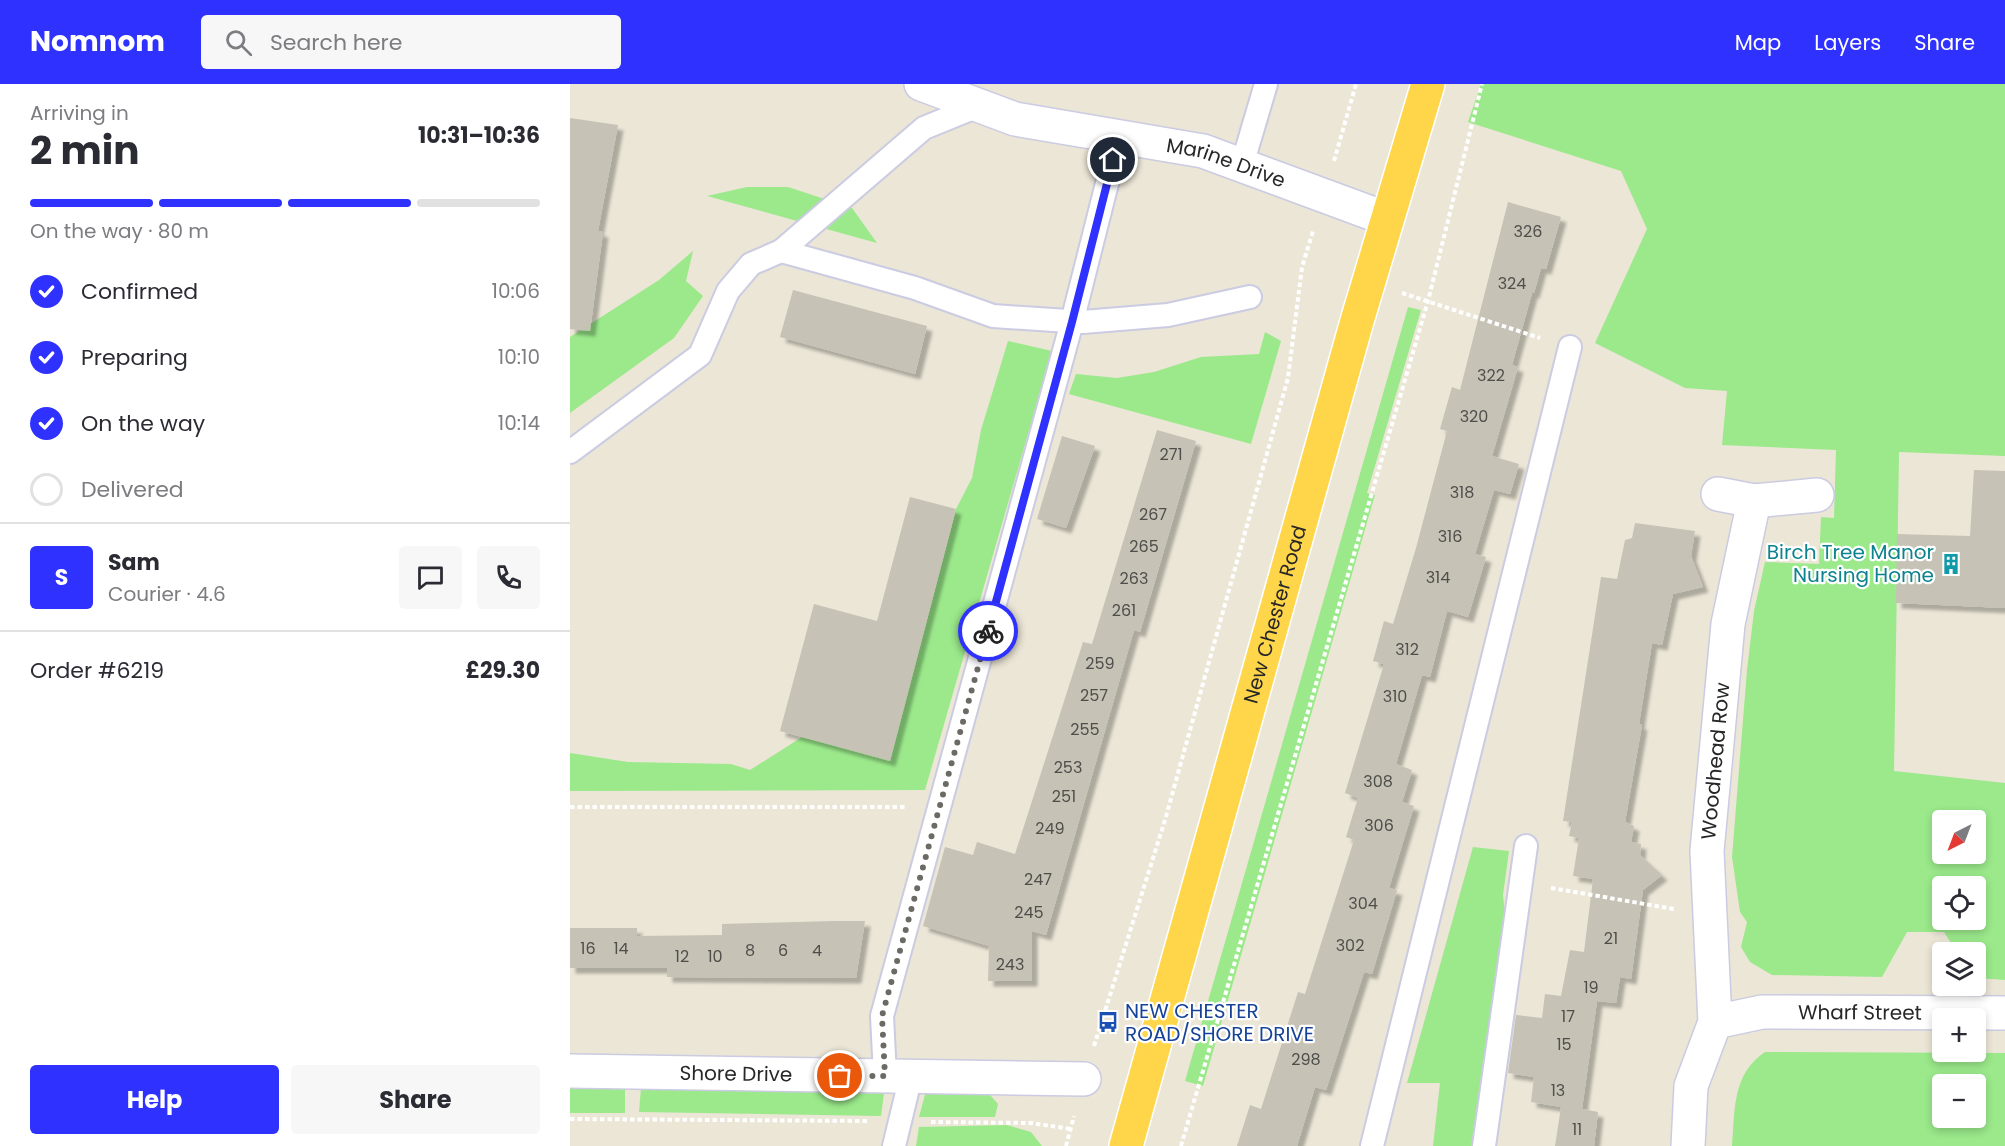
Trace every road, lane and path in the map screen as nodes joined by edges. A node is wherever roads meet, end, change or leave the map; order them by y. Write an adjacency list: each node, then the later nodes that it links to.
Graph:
1 (921, 84): 6 (street, Marine Drive)
2 (1266, 84): 8 (lane)
3 (1356, 84): 9 (path)
4 (1428, 84): 10 (highway, New Chester Road)
5 (1482, 84): 14 (path)
6 (978, 106): 7 (street, Marine Drive); 11 (lane)
7 (1119, 136): 8 (street, Marine Drive); 15 (lane)
8 (1242, 165): 9 (street, Marine Drive)
9 (1323, 194): 10 (street, Marine Drive); 30 (path)
10 (1387, 219): 12 (highway, New Chester Road)
11 (781, 251): 15 (lane); 17 (lane)
12 (1368, 282): 14 (path); 35 (highway, New Chester Road)
13 (1250, 297): 15 (lane)
14 (1428, 301): 16 (path); 36 (path)
15 (1072, 322): 22 (lane)
16 (1570, 347): 37 (lane)
17 (570, 452)
18 (1718, 494): 20 (street)
19 (1817, 495): 20 (street)
20 (1754, 501): 25 (street, Woodhead Row)
21 (570, 807): 22 (path)
22 (940, 807): 29 (lane)
23 (1526, 846): 24 (lane)
24 (1521, 883): 25 (path); 38 (lane)
25 (1710, 915): 27 (street, Woodhead Row)
26 (2005, 1013): 27 (street, Wharf Street)
27 (1715, 1022): 39 (street)
28 (570, 1071): 29 (street, Shore Drive)
29 (898, 1076): 30 (street, Shore Drive); 32 (lane)
30 (1084, 1079)
31 (570, 1119): 32 (path)
32 (900, 1122): 33 (path); 34 (lane)
33 (1071, 1129)
34 (894, 1146)
35 (1126, 1146)
36 (1181, 1146)
37 (1371, 1146)
38 (1484, 1146)
39 (1688, 1146)

